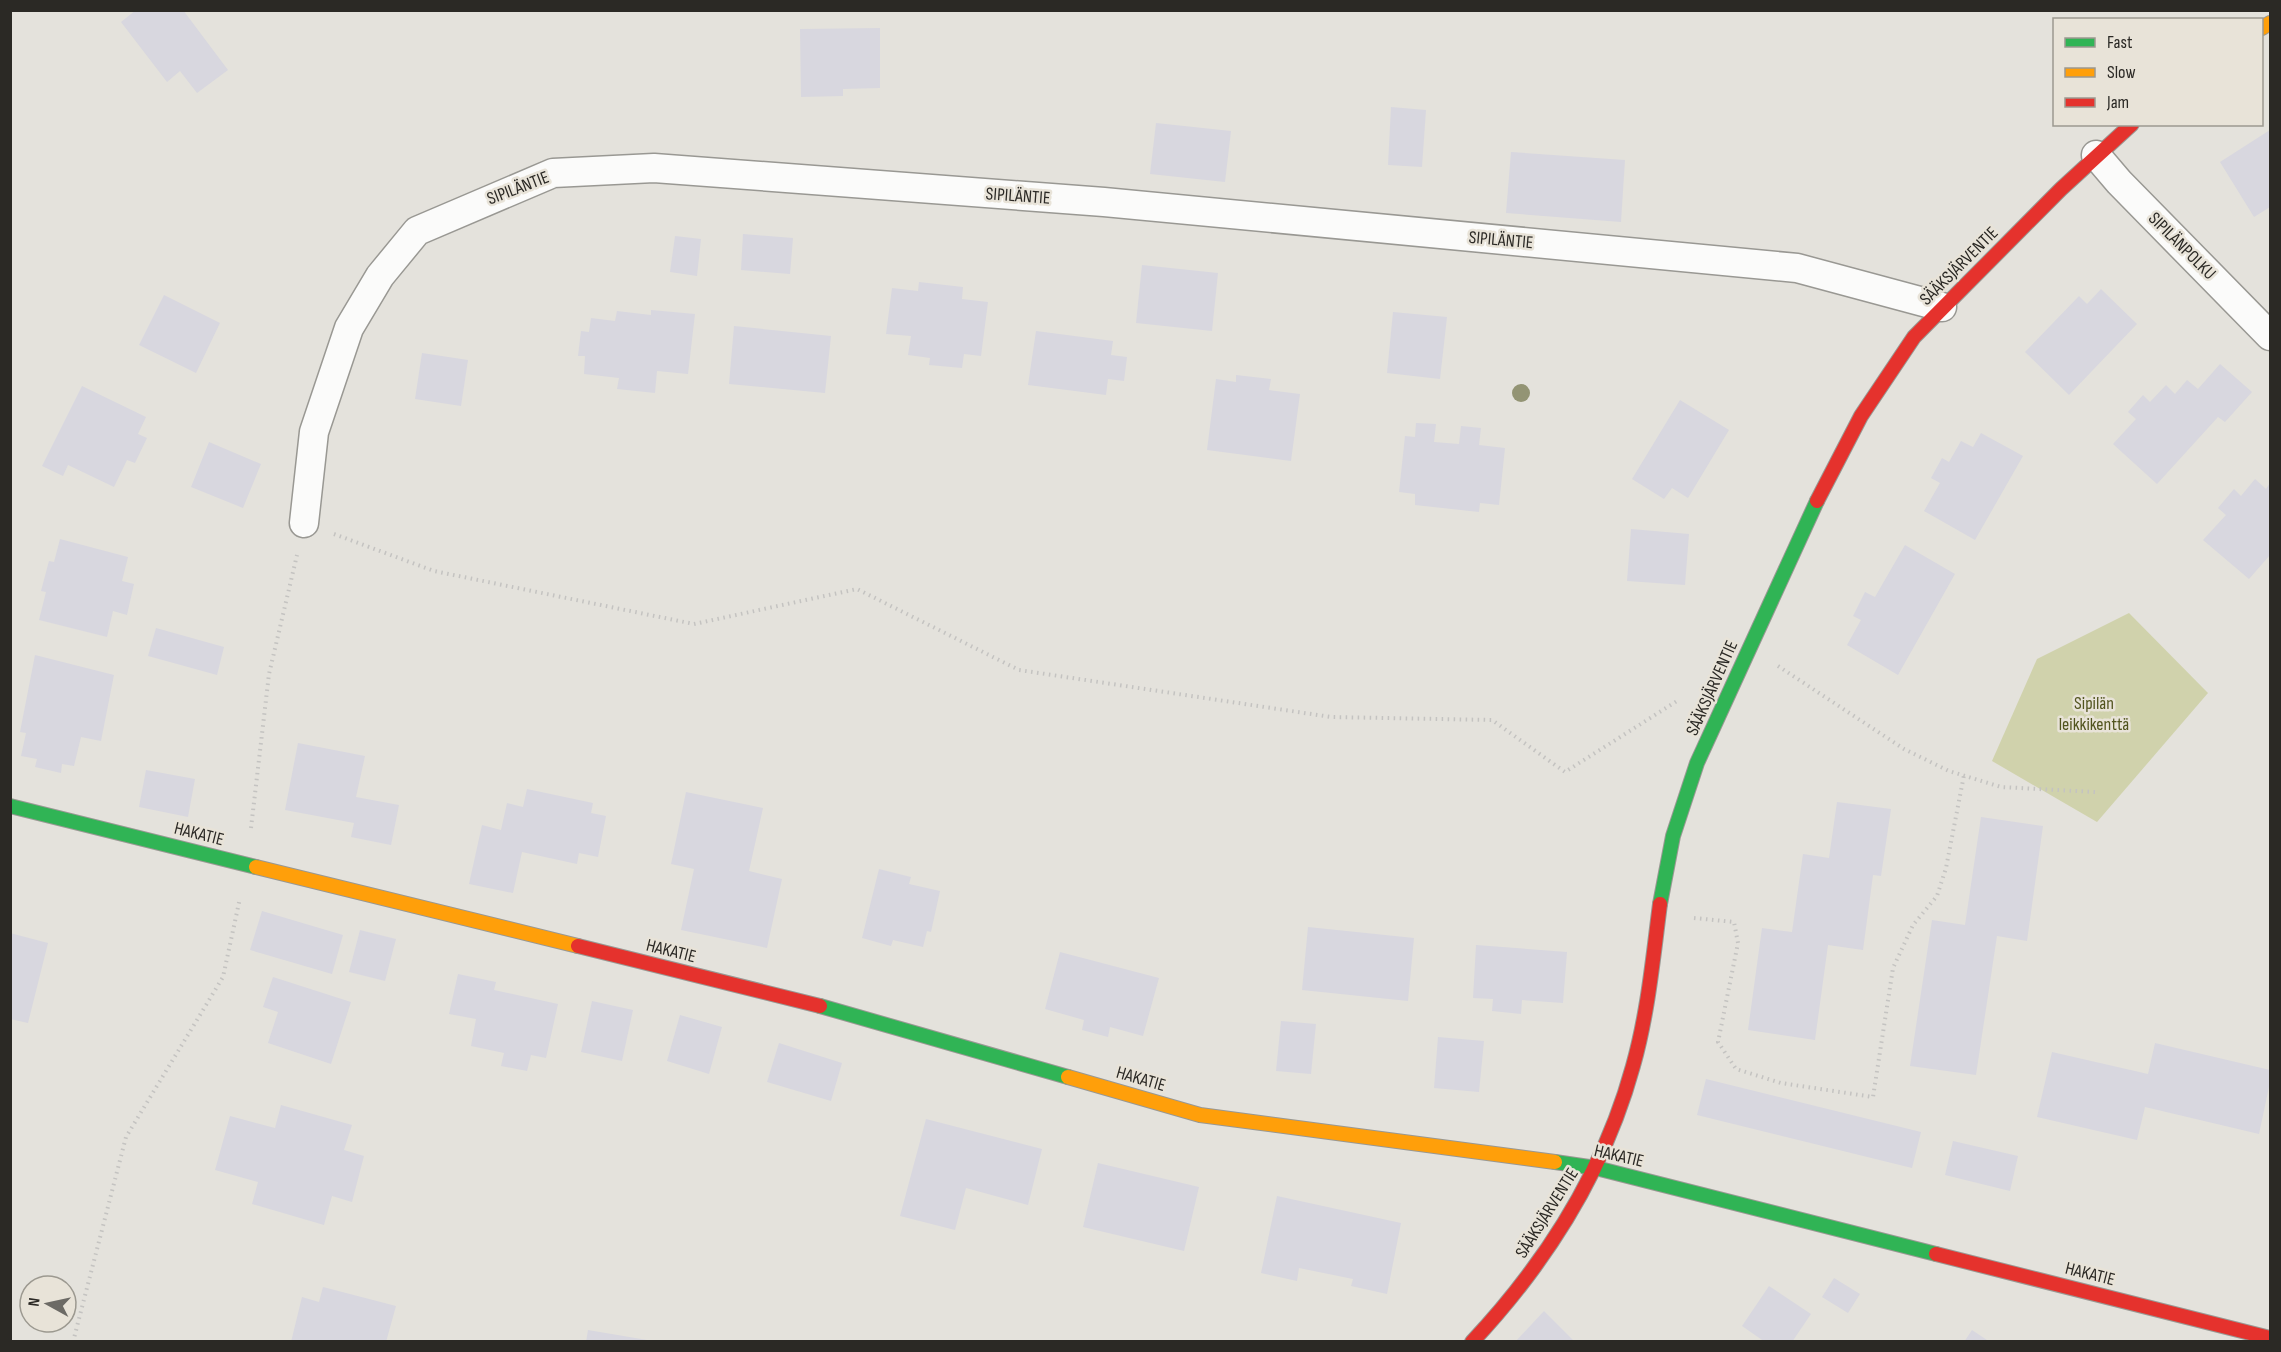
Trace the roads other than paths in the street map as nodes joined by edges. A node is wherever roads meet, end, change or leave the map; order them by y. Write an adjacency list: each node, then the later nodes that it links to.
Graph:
1 (2130, 126): 2 (street, SÄÄKSJÄRVENTIE)
2 (2096, 155): 3 (street, SÄÄKSJÄRVENTIE); 4 (street, SIPILÄNPOLKU)
3 (1942, 307): 5 (street, SIPILÄNTIE); 7 (street, SÄÄKSJÄRVENTIE)
4 (2271, 336)
5 (304, 523)
6 (10, 806): 7 (street, HAKATIE)
7 (1596, 1168): 8 (street, HAKATIE); 9 (street, SÄÄKSJÄRVENTIE)
8 (2271, 1338)
9 (1472, 1341)

